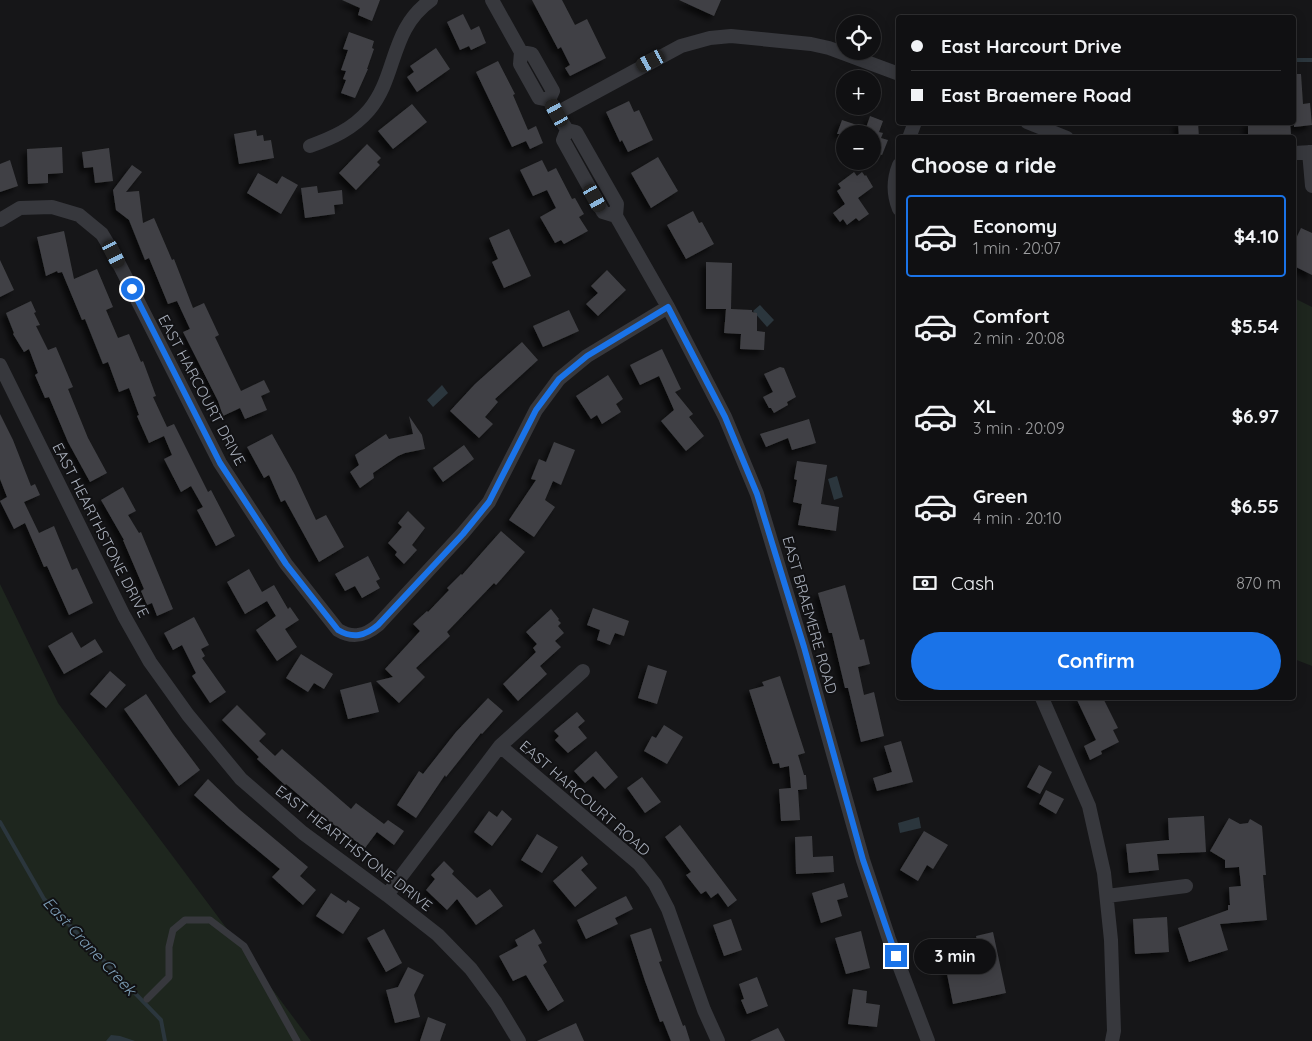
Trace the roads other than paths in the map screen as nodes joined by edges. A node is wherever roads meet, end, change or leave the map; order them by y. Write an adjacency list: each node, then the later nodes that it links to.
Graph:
1 (431, 0): 7 (street)
2 (492, 0): 4 (street, EAST BRAEMERE ROAD)
3 (896, 73): 4 (street)
4 (557, 113): 14 (street, EAST BRAEMERE ROAD)
5 (1034, 125): 6 (street)
6 (1060, 135)
7 (310, 146)
8 (1310, 152): 9 (street); 11 (street)
9 (1296, 153)
10 (896, 174): 12 (street)
11 (1312, 186)
12 (896, 198)
13 (0, 220): 14 (street, EAST HARCOURT DRIVE)
14 (668, 307): 26 (street, EAST BRAEMERE ROAD)
15 (0, 365): 20 (street, EAST HEARTHSTONE DRIVE)
16 (583, 671): 18 (street)
17 (1043, 700): 21 (street)
18 (500, 746): 20 (street); 25 (street, EAST HARCOURT ROAD)
19 (1186, 886): 21 (street)
20 (387, 895): 24 (street, EAST HEARTHSTONE DRIVE)
21 (1107, 896): 27 (street)
22 (147, 999): 23 (lane)
23 (297, 1041)
24 (519, 1041)
25 (718, 1041)
26 (928, 1041)
27 (1112, 1041)

